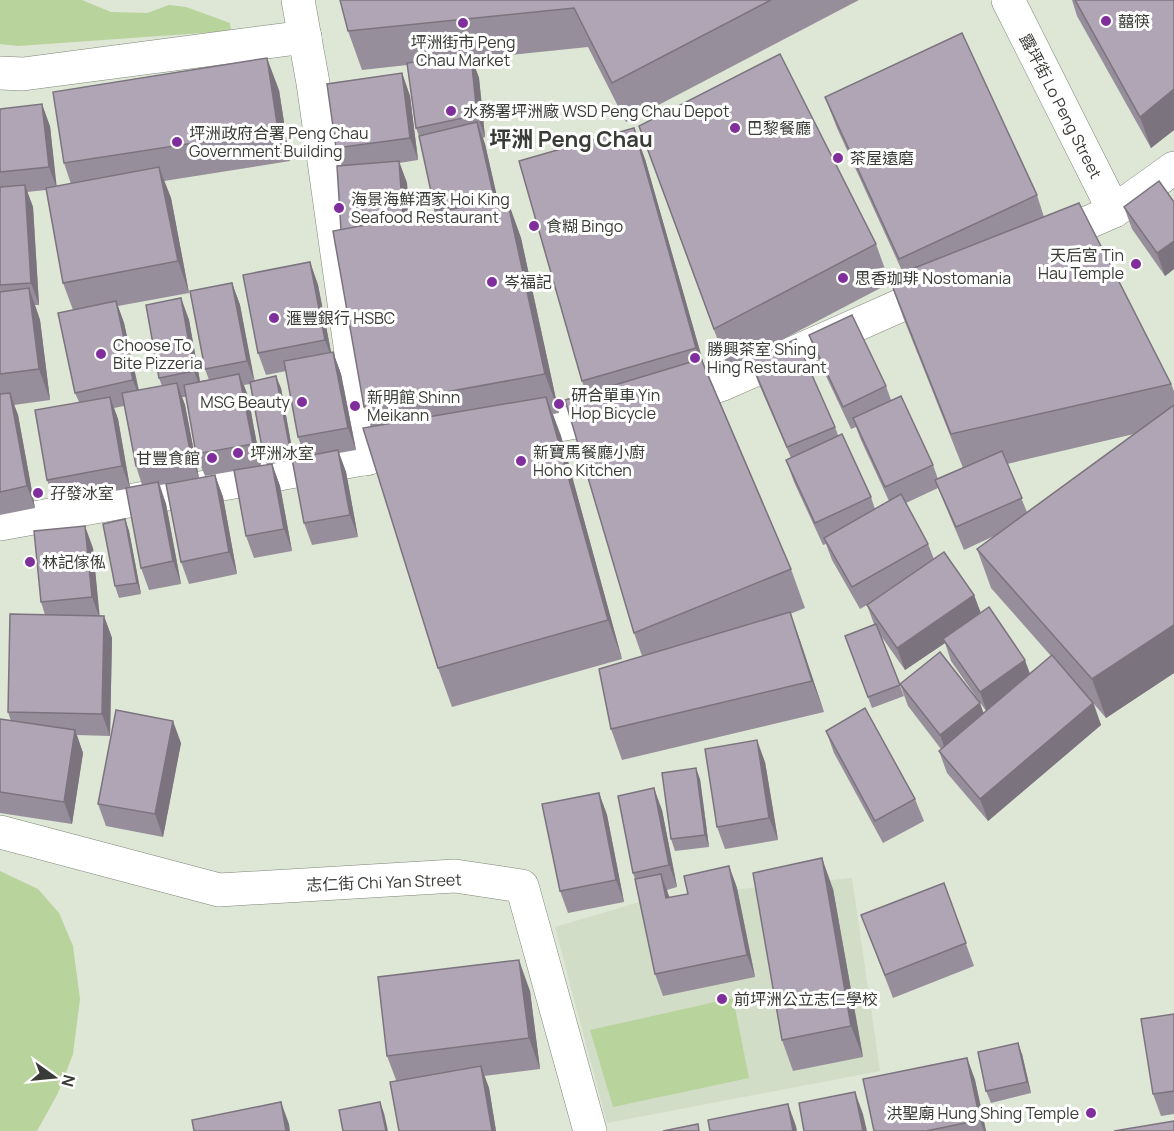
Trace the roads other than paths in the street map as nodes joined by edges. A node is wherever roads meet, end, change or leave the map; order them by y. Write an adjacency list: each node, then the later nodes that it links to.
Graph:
1 (298, 0): 3 (street)
2 (1008, 0): 6 (street, 露坪街 Lo Peng Street)
3 (305, 37): 4 (street); 11 (street)
4 (0, 74)
5 (1174, 168): 6 (street)
6 (1114, 211): 7 (street)
7 (1016, 254)
8 (973, 274): 9 (street)
9 (489, 437)
10 (445, 445): 11 (street)
11 (366, 459): 12 (street)
12 (0, 524)
13 (0, 832): 14 (street, 志仁街 Chi Yan Street)
14 (590, 1131)

